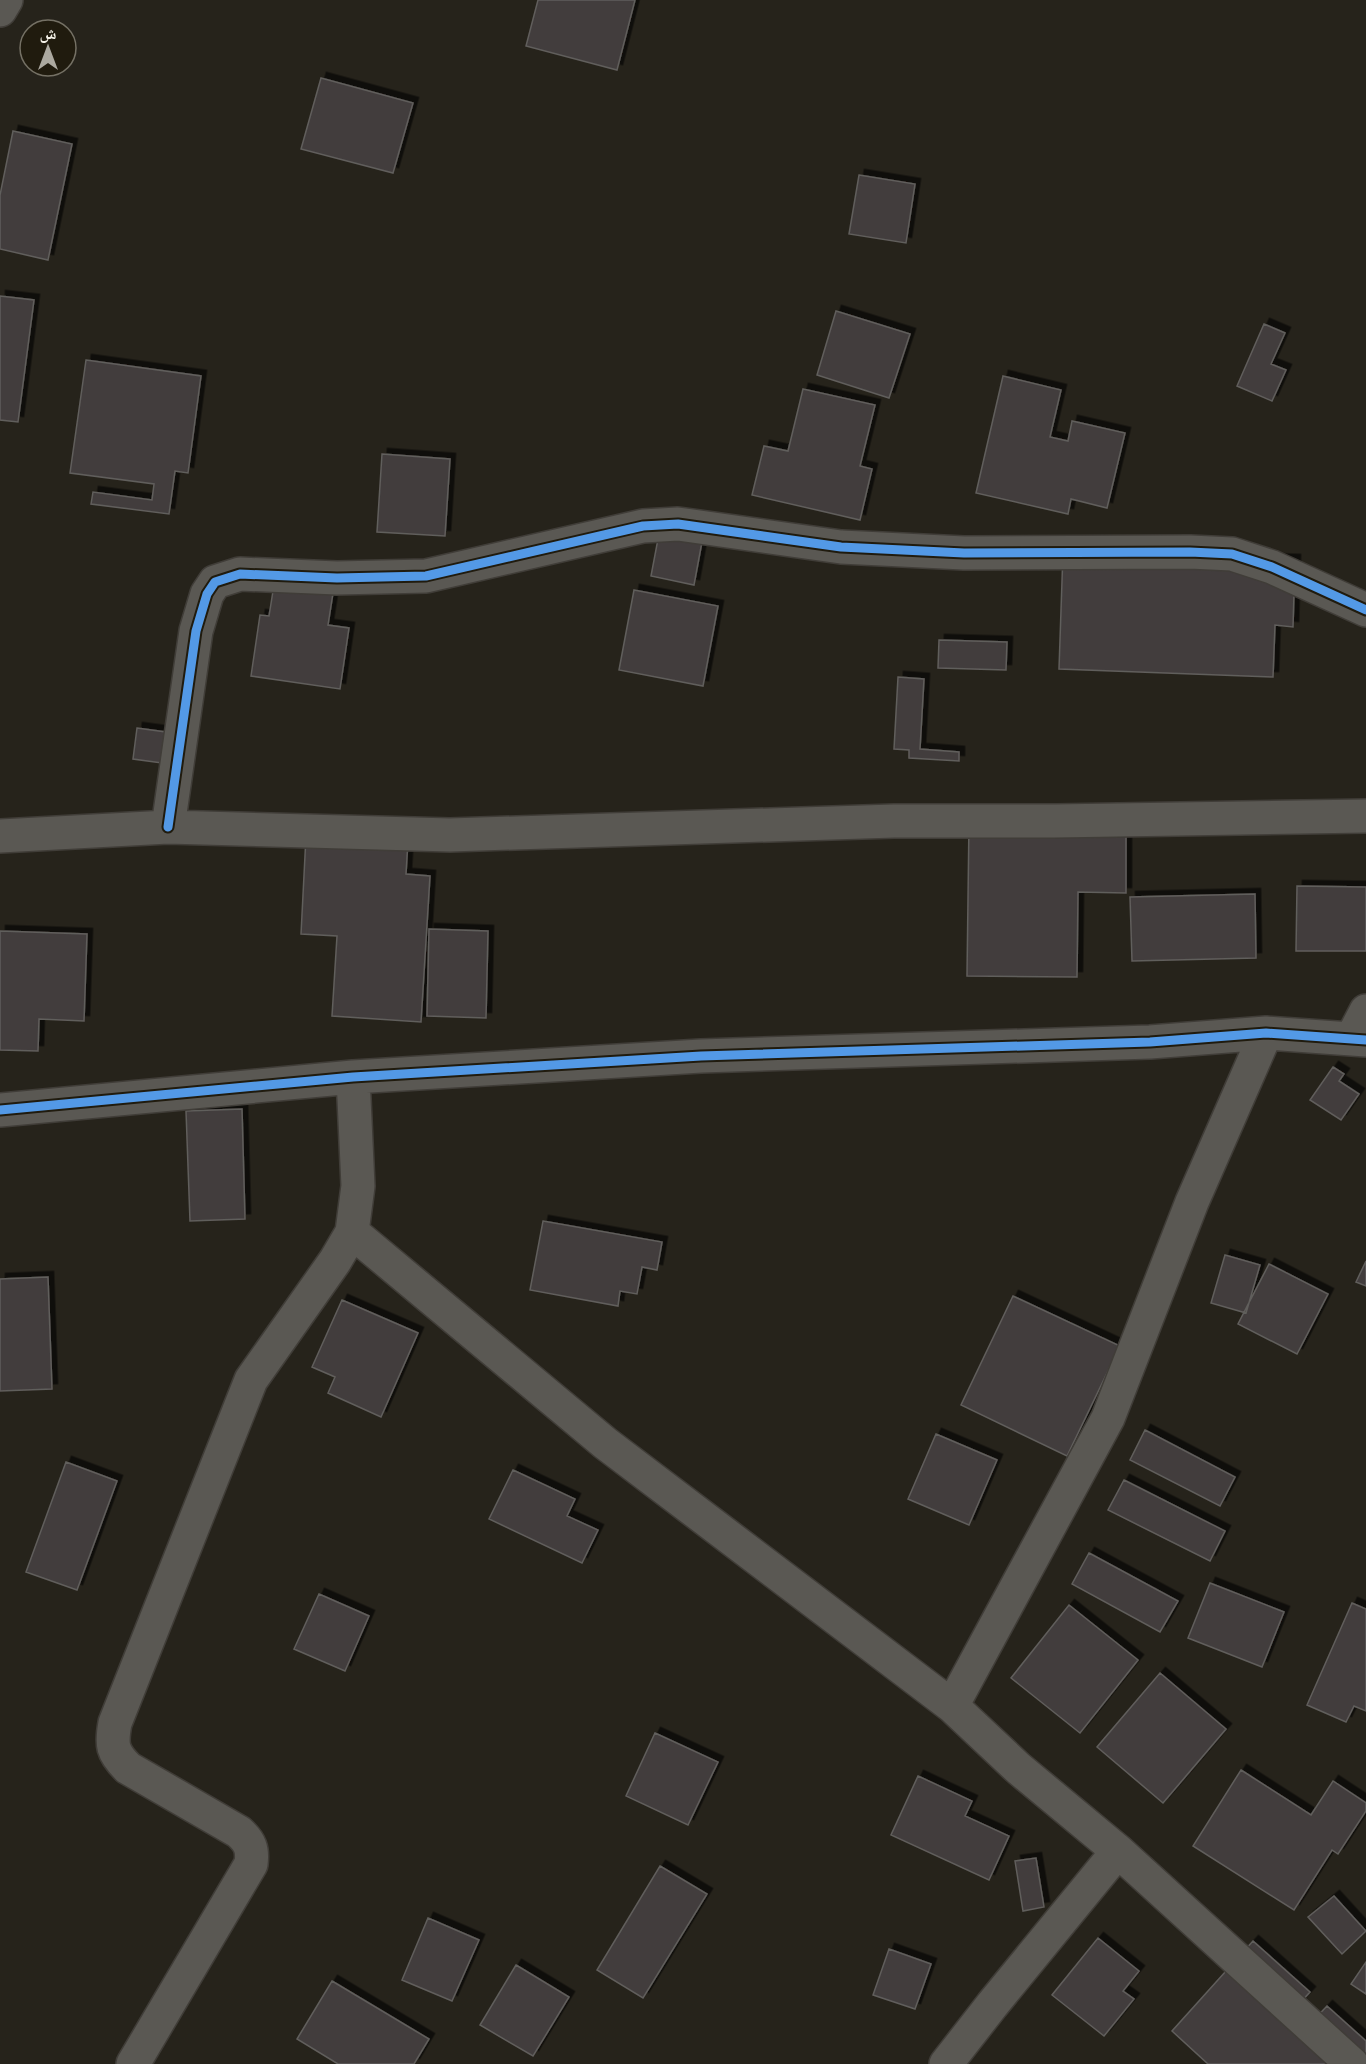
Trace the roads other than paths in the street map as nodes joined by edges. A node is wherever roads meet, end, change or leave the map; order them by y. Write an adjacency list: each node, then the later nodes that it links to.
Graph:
1 (6, 0): 2 (street)
2 (0, 10)
3 (1366, 610): 5 (street)
4 (1366, 816): 5 (street)
5 (168, 827): 6 (street)
6 (0, 836)
7 (1361, 1029): 8 (street)
8 (1266, 1033): 9 (street); 12 (street)
9 (353, 1077): 10 (street); 11 (street)
10 (0, 1110)
11 (352, 1232): 12 (street); 14 (street)
12 (952, 1706): 13 (street)
13 (1118, 1851): 15 (street); 16 (street)
14 (133, 2064)
15 (946, 2064)
16 (1352, 2064)

